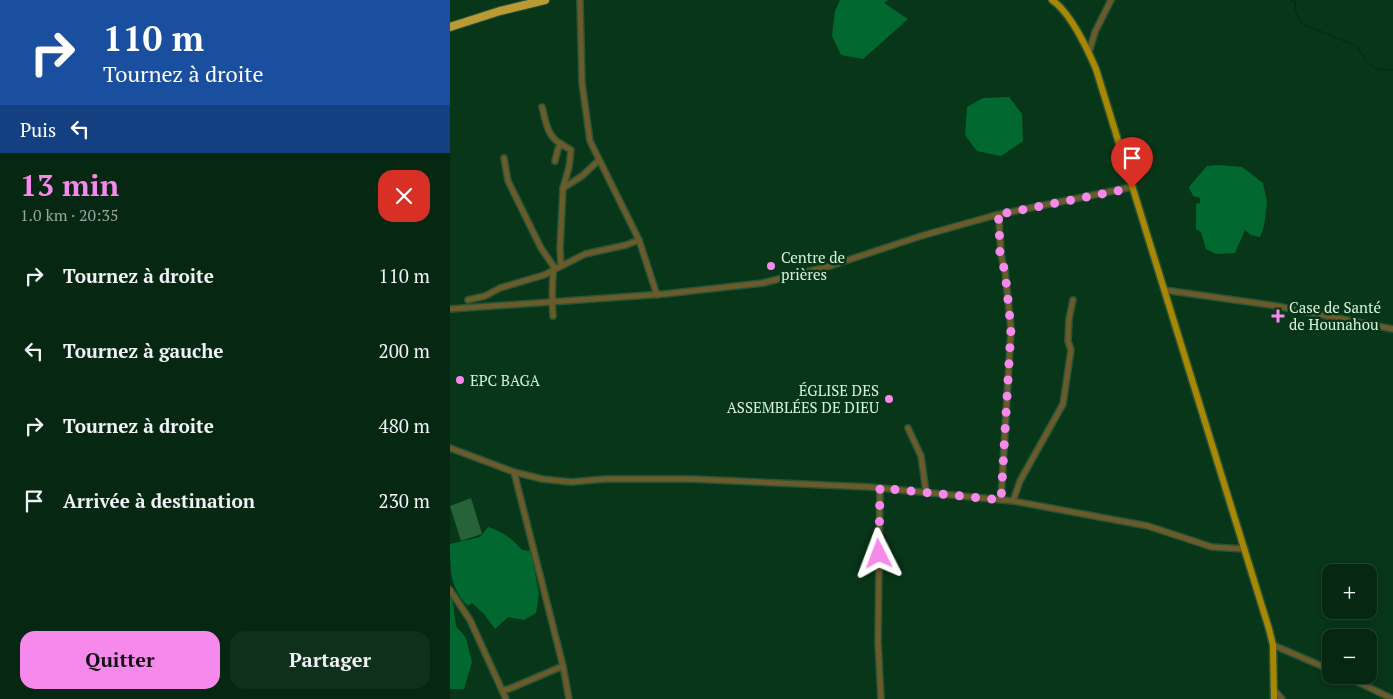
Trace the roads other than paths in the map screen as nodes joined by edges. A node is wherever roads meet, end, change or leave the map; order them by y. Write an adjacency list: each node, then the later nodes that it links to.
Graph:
1 (545, 0): 5 (highway)
2 (580, 0): 10 (street)
3 (1052, 0): 6 (main road)
4 (1111, 0): 6 (street)
5 (450, 27)
6 (1089, 52): 13 (main road)
7 (542, 107): 8 (street)
8 (561, 144): 11 (street); 12 (street)
9 (504, 158): 17 (street)
10 (599, 160): 12 (street); 15 (street)
11 (555, 161)
12 (563, 188): 16 (street)
13 (1132, 188): 14 (street); 18 (main road)
14 (996, 215): 19 (street); 31 (street)
15 (639, 240): 16 (street); 19 (street)
16 (561, 265): 17 (street)
17 (554, 270): 20 (street); 22 (street)
18 (1164, 290): 25 (street); 33 (main road)
19 (656, 295): 22 (street)
20 (468, 300)
21 (1073, 300): 32 (street)
22 (553, 301): 23 (street); 24 (street)
23 (450, 309)
24 (554, 316)
25 (1393, 329)
26 (908, 428): 30 (street)
27 (450, 448): 28 (street)
28 (514, 472): 29 (street); 36 (street)
29 (880, 488): 30 (street); 43 (street)
30 (926, 492): 31 (street)
31 (1001, 500): 32 (street)
32 (1013, 501): 33 (street)
33 (1245, 549): 35 (main road)
34 (451, 591): 39 (street)
35 (1273, 646): 37 (street); 40 (main road)
36 (563, 666): 39 (street); 42 (street)
37 (1322, 666)
38 (1362, 684): 46 (street)
39 (503, 690): 41 (street)
40 (1274, 690): 44 (main road); 45 (street)
41 (506, 699)
42 (569, 699)
43 (882, 699)
44 (1274, 699)
45 (1282, 699)
46 (1393, 699)

